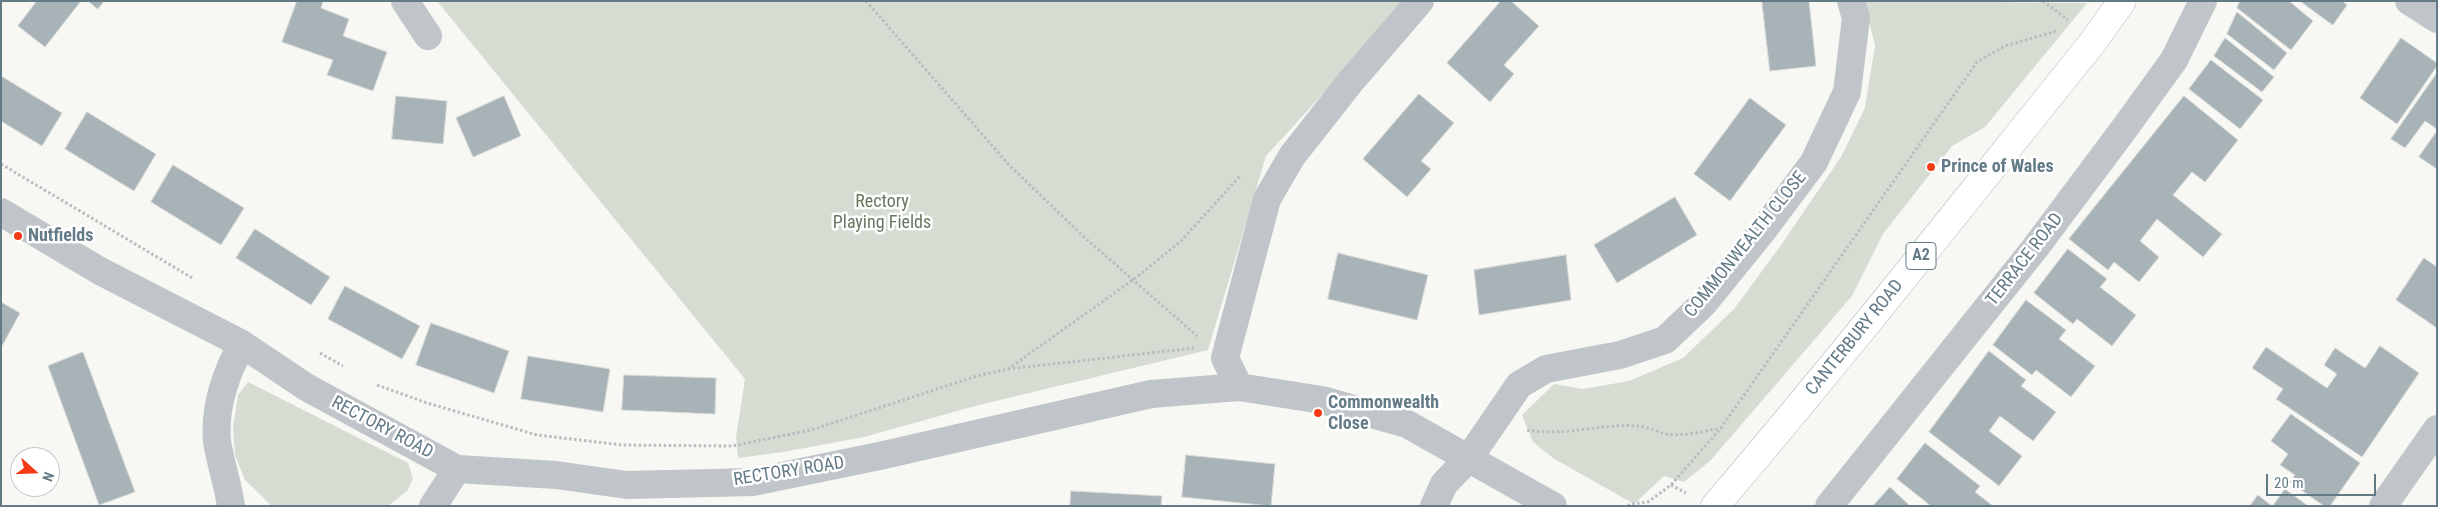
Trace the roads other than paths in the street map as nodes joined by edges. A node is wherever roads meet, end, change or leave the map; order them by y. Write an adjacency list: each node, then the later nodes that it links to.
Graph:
1 (405, 1): 8 (street)
2 (1420, 1): 11 (street)
3 (1851, 1): 13 (street, COMMONWEALTH CLOSE)
4 (2122, 1): 19 (main road, CANTERBURY ROAD / A2)
5 (2202, 1): 20 (street, TERRACE ROAD)
6 (2409, 1): 7 (street)
7 (2437, 19)
8 (428, 36)
9 (1, 212): 10 (street, RECTORY ROAD)
10 (242, 344): 14 (street, RECTORY ROAD); 15 (street)
11 (1239, 387): 13 (street, RECTORY ROAD); 14 (street, RECTORY ROAD)
12 (2437, 430): 21 (street)
13 (1469, 458): 17 (street); 18 (street, RECTORY ROAD)
14 (457, 469): 16 (street)
15 (231, 506)
16 (433, 506)
17 (1434, 506)
18 (1553, 506)
19 (1715, 506)
20 (1830, 506)
21 (2383, 506)

